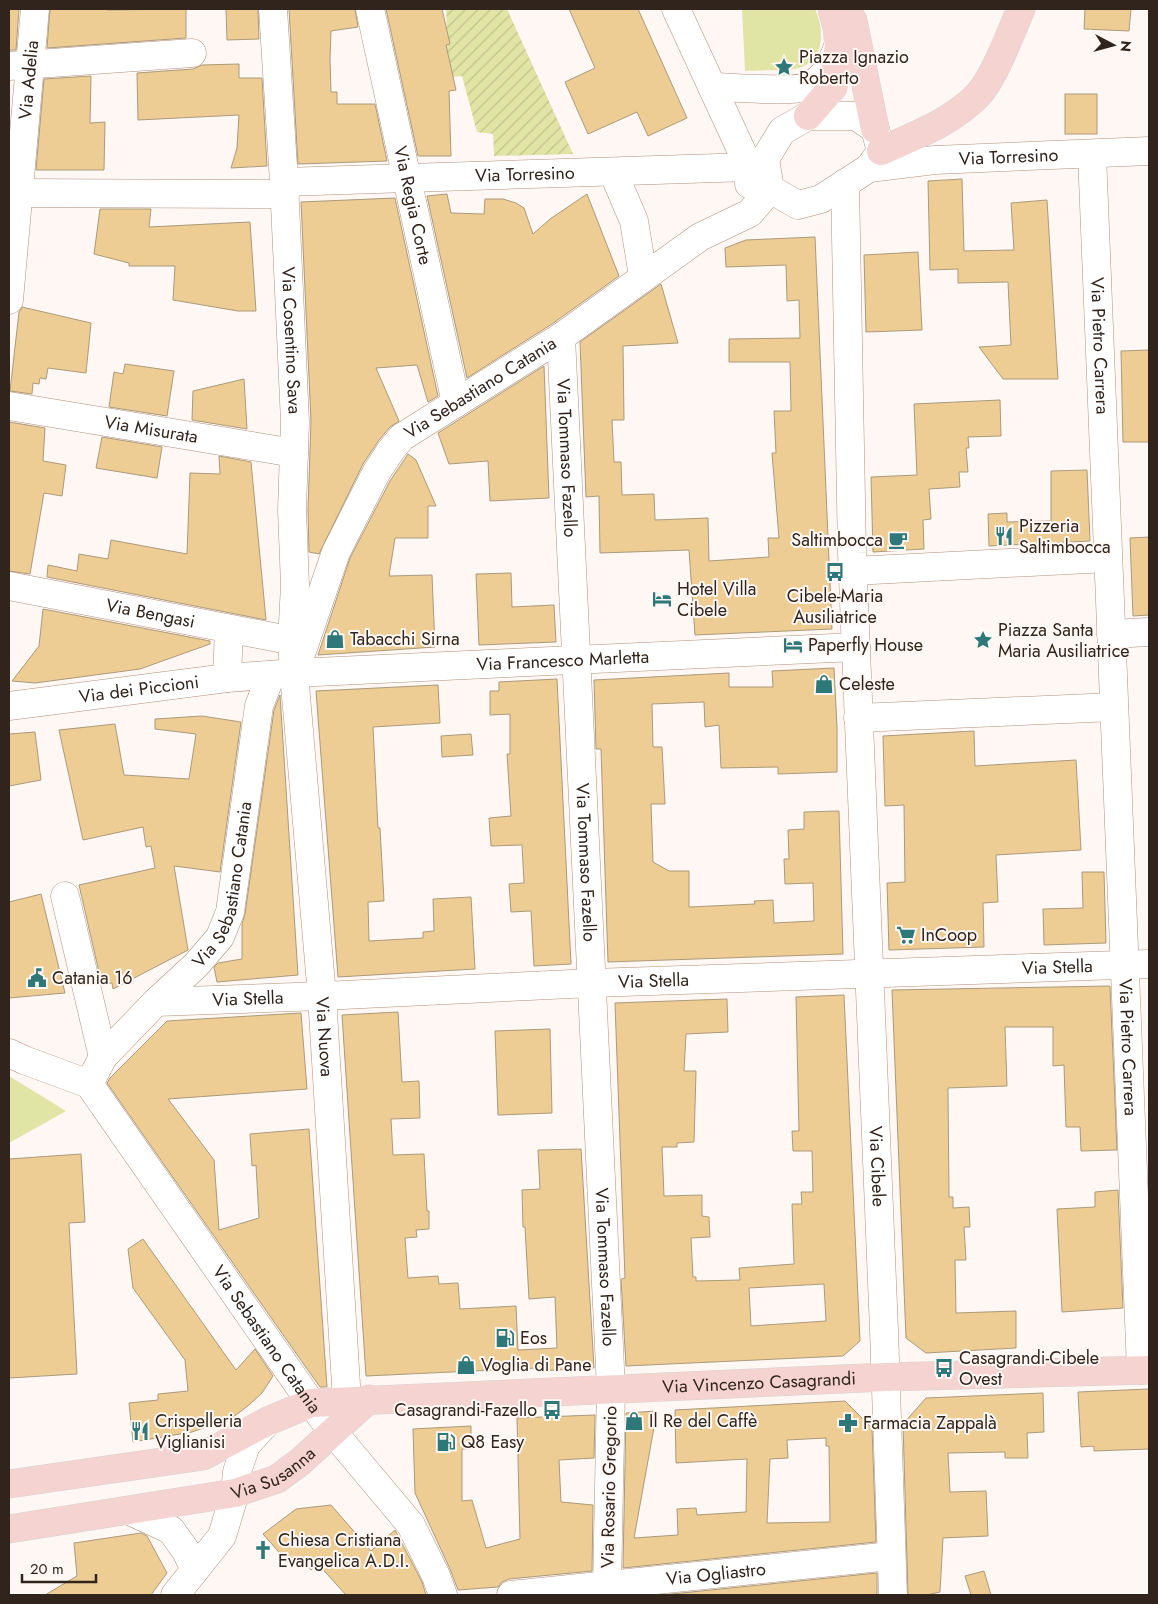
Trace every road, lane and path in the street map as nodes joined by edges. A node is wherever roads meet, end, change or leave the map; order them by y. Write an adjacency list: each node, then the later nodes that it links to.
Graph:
1 (35, 9): 10 (street, Via Adelia)
2 (273, 9): 22 (street, Via Cosentino Sava)
3 (370, 9): 20 (street, Via Regia Corte)
4 (676, 9): 11 (street)
5 (832, 9): 8 (main road)
6 (846, 9): 15 (main road)
7 (1021, 9): 15 (main road)
8 (839, 45): 11 (street); 12 (main road)
9 (192, 53): 10 (street)
10 (19, 66): 24 (street, Via Adelia)
11 (712, 87): 14 (street)
12 (808, 116): 13 (street); 15 (street)
13 (782, 131): 14 (street); 18 (street)
14 (737, 140): 18 (street)
15 (875, 150): 17 (street, Via Torresino); 21 (street)
16 (1149, 151): 17 (street, Via Torresino)
17 (1092, 154): 32 (street, Via Pietro Carrera)
18 (757, 163): 19 (street, Via Torresino); 23 (street); 25 (street)
19 (613, 172): 20 (street, Via Torresino); 26 (street)
20 (407, 177): 22 (street, Via Torresino); 29 (street, Via Regia Corte)
21 (845, 183): 23 (street); 33 (street, Via Cibele)
22 (284, 188): 24 (street, Via Torresino); 31 (street, Via Cosentino Sava)
23 (770, 189): 25 (street, Via Sebastiano Catania)
24 (14, 193): 27 (street, Via Adelia)
25 (750, 213): 26 (street, Via Sebastiano Catania)
26 (643, 276): 28 (street, Via Sebastiano Catania)
27 (9, 300)
28 (561, 337): 29 (street, Via Sebastiano Catania); 39 (street, Via Tommaso Fazello)
29 (456, 403): 37 (street, Via Sebastiano Catania)
30 (9, 406): 31 (street, Via Misurata)
31 (294, 454): 37 (street, Via Cosentino Sava)
32 (1108, 549): 33 (street); 36 (street, Via Pietro Carrera)
33 (853, 571): 38 (street, Via Cibele)
34 (9, 586): 35 (street, Via Bengasi)
35 (229, 629): 37 (street, Via Bengasi); 41 (street)
36 (1132, 633): 43 (street, Via Pietro Carrera)
37 (298, 642): 40 (street, Via Cosentino Sava)
38 (844, 648): 39 (street, Via Francesco Marletta); 44 (street, Via Cibele)
39 (576, 660): 40 (street, Via Francesco Marletta); 48 (street, Via Tommaso Fazello)
40 (282, 674): 41 (street, Via dei Piccioni); 49 (street, Via Nuova); 50 (street, Via Sebastiano Catania)
41 (227, 678): 42 (street, Via dei Piccioni)
42 (9, 706)
43 (1115, 716): 44 (street); 46 (street, Via Pietro Carrera)
44 (859, 728): 47 (street, Via Cibele)
45 (65, 896): 52 (street)
46 (1137, 964): 47 (street, Via Stella); 54 (street, Via Pietro Carrera)
47 (869, 974): 48 (street, Via Stella); 55 (street, Via Cibele)
48 (592, 983): 49 (street, Via Stella); 56 (street, Via Tommaso Fazello)
49 (322, 996): 50 (street, Via Stella); 57 (street, Via Nuova)
50 (156, 1002): 52 (street, Via Sebastiano Catania)
51 (9, 1053): 53 (street)
52 (103, 1056): 53 (street, Via Sebastiano Catania)
53 (89, 1084): 58 (street, Via Sebastiano Catania)
54 (1145, 1370): 55 (main road, Via Vincenzo Casagrandi)
55 (886, 1377): 56 (main road, Via Vincenzo Casagrandi); 65 (street, Via Cibele)
56 (611, 1389): 57 (main road, Via Vincenzo Casagrandi); 68 (street, Via Rosario Gregorio)
57 (358, 1400): 58 (main road, Via Vincenzo Casagrandi); 60 (main road, Via Susanna)
58 (311, 1403): 59 (main road, Via Vincenzo Casagrandi); 60 (street, Via Sebastiano Catania)
59 (268, 1420): 61 (main road, Via Vincenzo Casagrandi); 62 (street)
60 (332, 1432): 62 (main road, Via Susanna); 70 (street, Via Sebastiano Catania)
61 (9, 1484)
62 (236, 1493): 63 (main road); 66 (street, Via Susanna)
63 (130, 1511): 64 (main road); 66 (street)
64 (9, 1529)
65 (891, 1556): 67 (street, Via Ogliastro); 72 (street, Via Cibele)
66 (195, 1570): 69 (street, Via Susanna)
67 (689, 1586): 68 (street, Via Ogliastro)
68 (598, 1589): 71 (street, Via Ogliastro)
69 (175, 1595)
70 (443, 1595)
71 (511, 1595)
72 (893, 1595)

